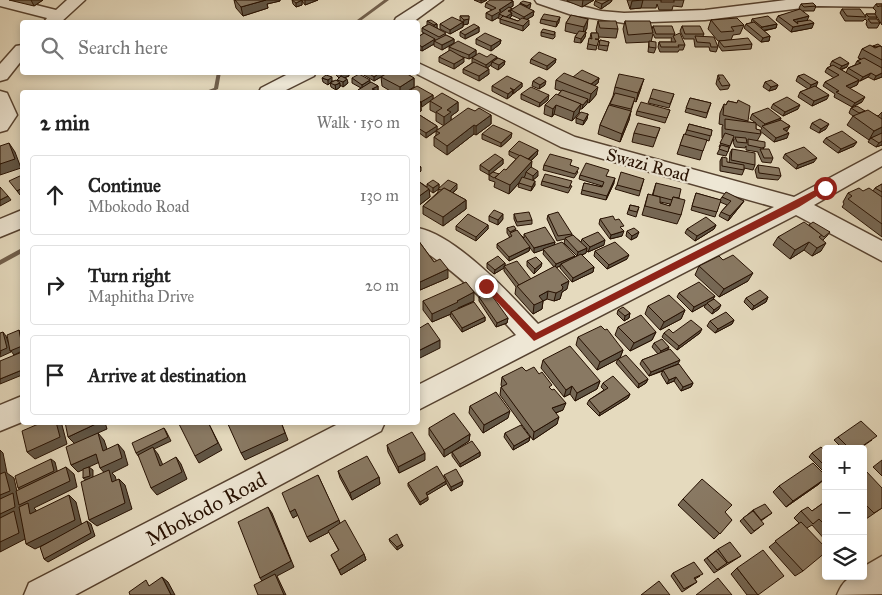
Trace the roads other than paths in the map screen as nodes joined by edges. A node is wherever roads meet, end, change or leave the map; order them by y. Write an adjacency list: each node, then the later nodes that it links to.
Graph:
1 (77, 0): 8 (street)
2 (435, 0): 9 (street)
3 (543, 0): 7 (street)
4 (712, 0): 7 (street)
5 (0, 1): 8 (street)
6 (882, 2): 7 (street)
7 (705, 15)
8 (56, 19)
9 (405, 20)
10 (20, 52): 12 (street)
11 (420, 69): 18 (street, Swazi Road)
12 (0, 75)
13 (301, 75): 14 (street)
14 (272, 90)
15 (0, 97): 16 (street)
16 (0, 126)
17 (882, 158): 18 (street)
18 (796, 205): 22 (street, Swazi Road); 23 (street)
19 (20, 219): 20 (street)
20 (0, 229)
21 (420, 239): 23 (street)
22 (882, 252)
23 (534, 337): 24 (street)
24 (420, 397)
25 (20, 410): 26 (street)
26 (0, 418)
27 (365, 425): 29 (street, Mbokodo Road)
28 (881, 575): 30 (street)
29 (41, 595)
30 (854, 595)

